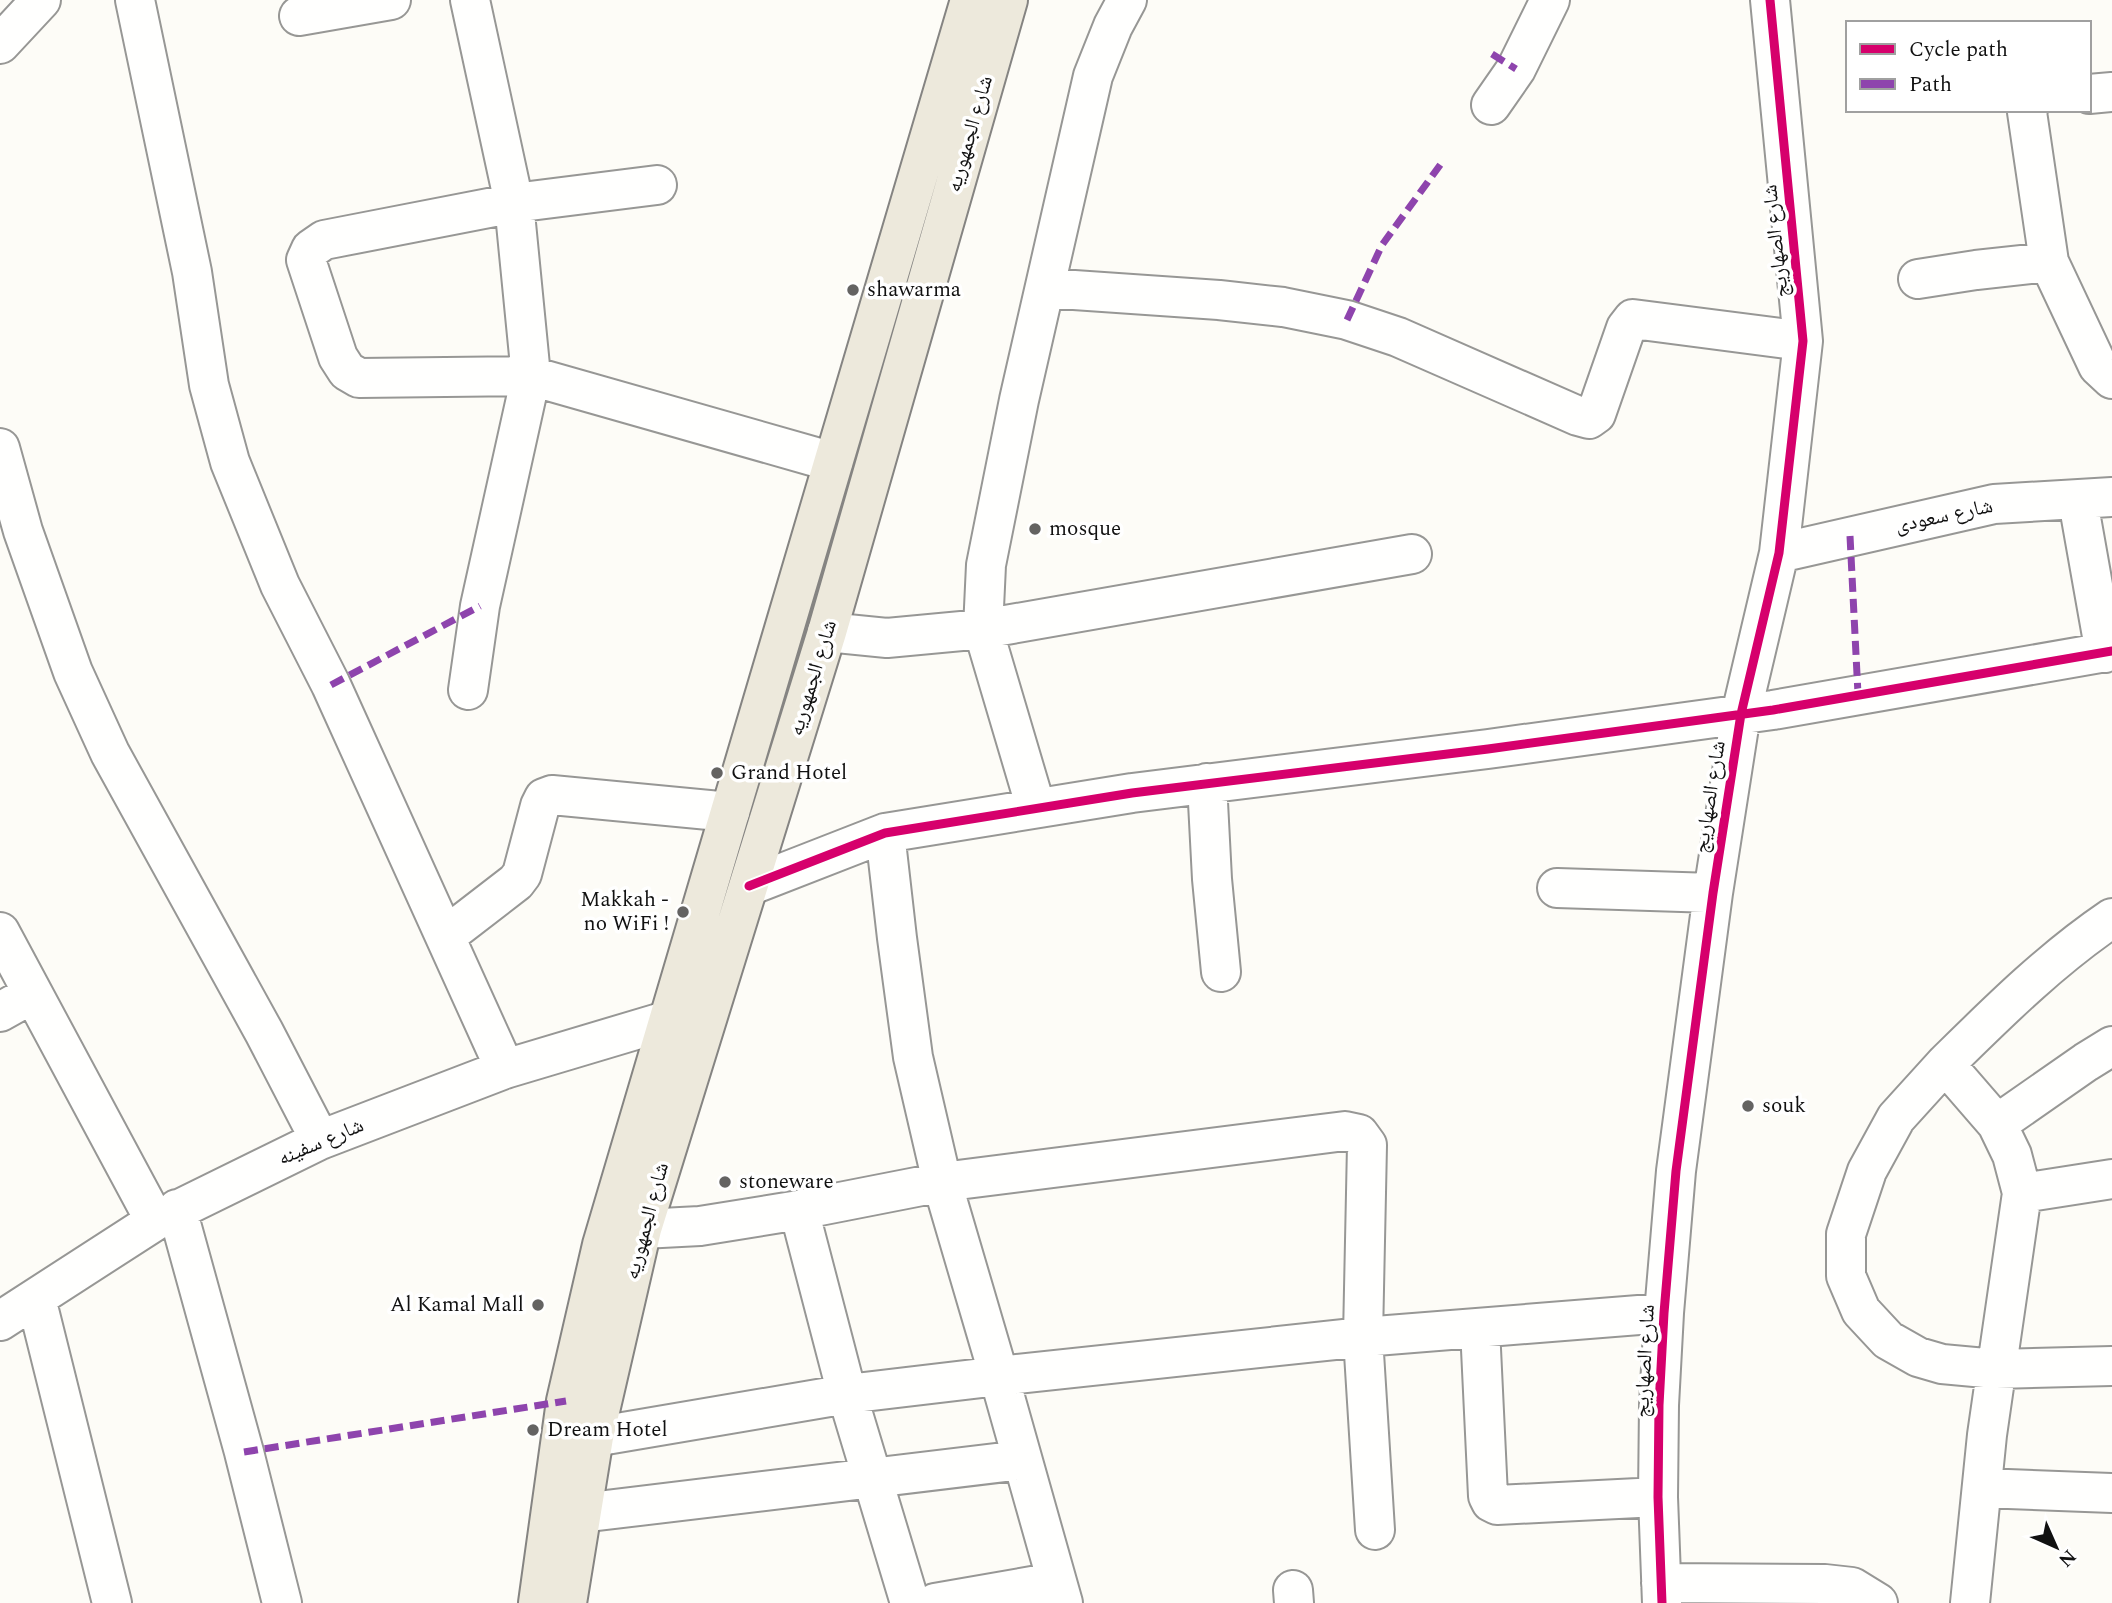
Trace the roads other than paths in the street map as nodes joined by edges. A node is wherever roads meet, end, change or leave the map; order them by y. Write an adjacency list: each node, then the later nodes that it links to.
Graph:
1 (135, 0): 42 (street)
2 (391, 0): 9 (street)
3 (470, 0): 15 (street)
4 (970, 0): 23 (main road, شارع الجمهوريه)
5 (1008, 0): 29 (main road, شارع الجمهوريه)
6 (1127, 0): 18 (street)
7 (1550, 0): 12 (street)
8 (1770, 0): 19 (street, شارع الصهاريج)
9 (299, 16)
10 (2112, 92): 11 (street)
11 (2091, 94)
12 (1491, 105)
13 (2026, 112): 16 (street)
14 (657, 185): 15 (street)
15 (514, 203): 20 (street); 20 (street)
16 (2049, 262): 17 (street); 21 (street)
17 (1918, 279)
18 (1045, 288): 19 (street); 28 (street)
19 (1803, 341): 27 (street, شارع الصهاريج)
20 (531, 376): 23 (street); 31 (street)
21 (2112, 379)
22 (0, 449): 25 (street)
23 (833, 462): 35 (main road, شارع الجمهوريه)
24 (2095, 499): 27 (street, شارع سعودى); 30 (street)
25 (11, 536): 50 (street)
26 (1412, 554): 28 (street)
27 (1779, 554): 32 (street, شارع الصهاريج)
28 (983, 629): 29 (street); 34 (street)
29 (827, 632): 37 (main road, شارع الجمهوريه)
30 (2109, 652): 32 (street)
31 (468, 690)
32 (1741, 714): 33 (street); 39 (street, شارع الصهاريج)
33 (1207, 783): 34 (street); 43 (street)
34 (1036, 808): 36 (street)
35 (730, 812): 42 (street); 45 (main road, شارع الجمهوريه)
36 (885, 833): 37 (street); 52 (street)
37 (749, 886): 56 (main road, شارع الجمهوريه)
38 (1558, 888): 39 (street)
39 (1713, 893): 58 (street, شارع الصهاريج)
40 (2112, 918): 47 (street)
41 (0, 932): 44 (street)
42 (446, 936): 48 (street)
43 (1221, 972)
44 (16, 1003): 55 (street)
45 (669, 1020): 48 (street, شارع سفينه); 77 (main road, شارع الجمهوريه)
46 (2112, 1046): 49 (street)
47 (1945, 1064): 49 (street); 62 (street)
48 (505, 1069): 50 (street, شارع سفينه)
49 (1997, 1124): 53 (street)
50 (320, 1140): 55 (street, شارع سفينه)
51 (2112, 1179): 53 (street)
52 (942, 1182): 54 (street); 60 (street); 63 (street)
53 (2022, 1193): 62 (street)
54 (799, 1210): 56 (street); 64 (street)
55 (166, 1215): 57 (street, شارع سفينه); 76 (street)
56 (642, 1229): 65 (main road, شارع الجمهوريه)
57 (13, 1303): 75 (street)
58 (1664, 1313): 59 (street); 70 (street, شارع الصهاريج)
59 (1480, 1328): 60 (street); 70 (street)
60 (1363, 1337): 63 (street); 72 (street)
61 (2112, 1366): 62 (street)
62 (1997, 1369): 68 (street)
63 (999, 1376): 64 (street); 66 (street)
64 (847, 1394): 65 (street); 67 (street)
65 (594, 1437): 71 (main road, شارع الجمهوريه)
66 (1022, 1461): 67 (street); 73 (street)
67 (872, 1478): 71 (street); 79 (street)
68 (1982, 1488): 69 (street); 82 (street)
69 (2112, 1493)
70 (1658, 1497): 74 (street, شارع الصهاريج)
71 (581, 1513): 78 (main road, شارع الجمهوريه)
72 (1376, 1530)
73 (1059, 1593): 80 (street)
74 (1662, 1593): 81 (street)
75 (112, 1603)
76 (282, 1603)
77 (538, 1603)
78 (567, 1603)
79 (910, 1603)
80 (935, 1603)
81 (1878, 1603)
82 (1970, 1603)

